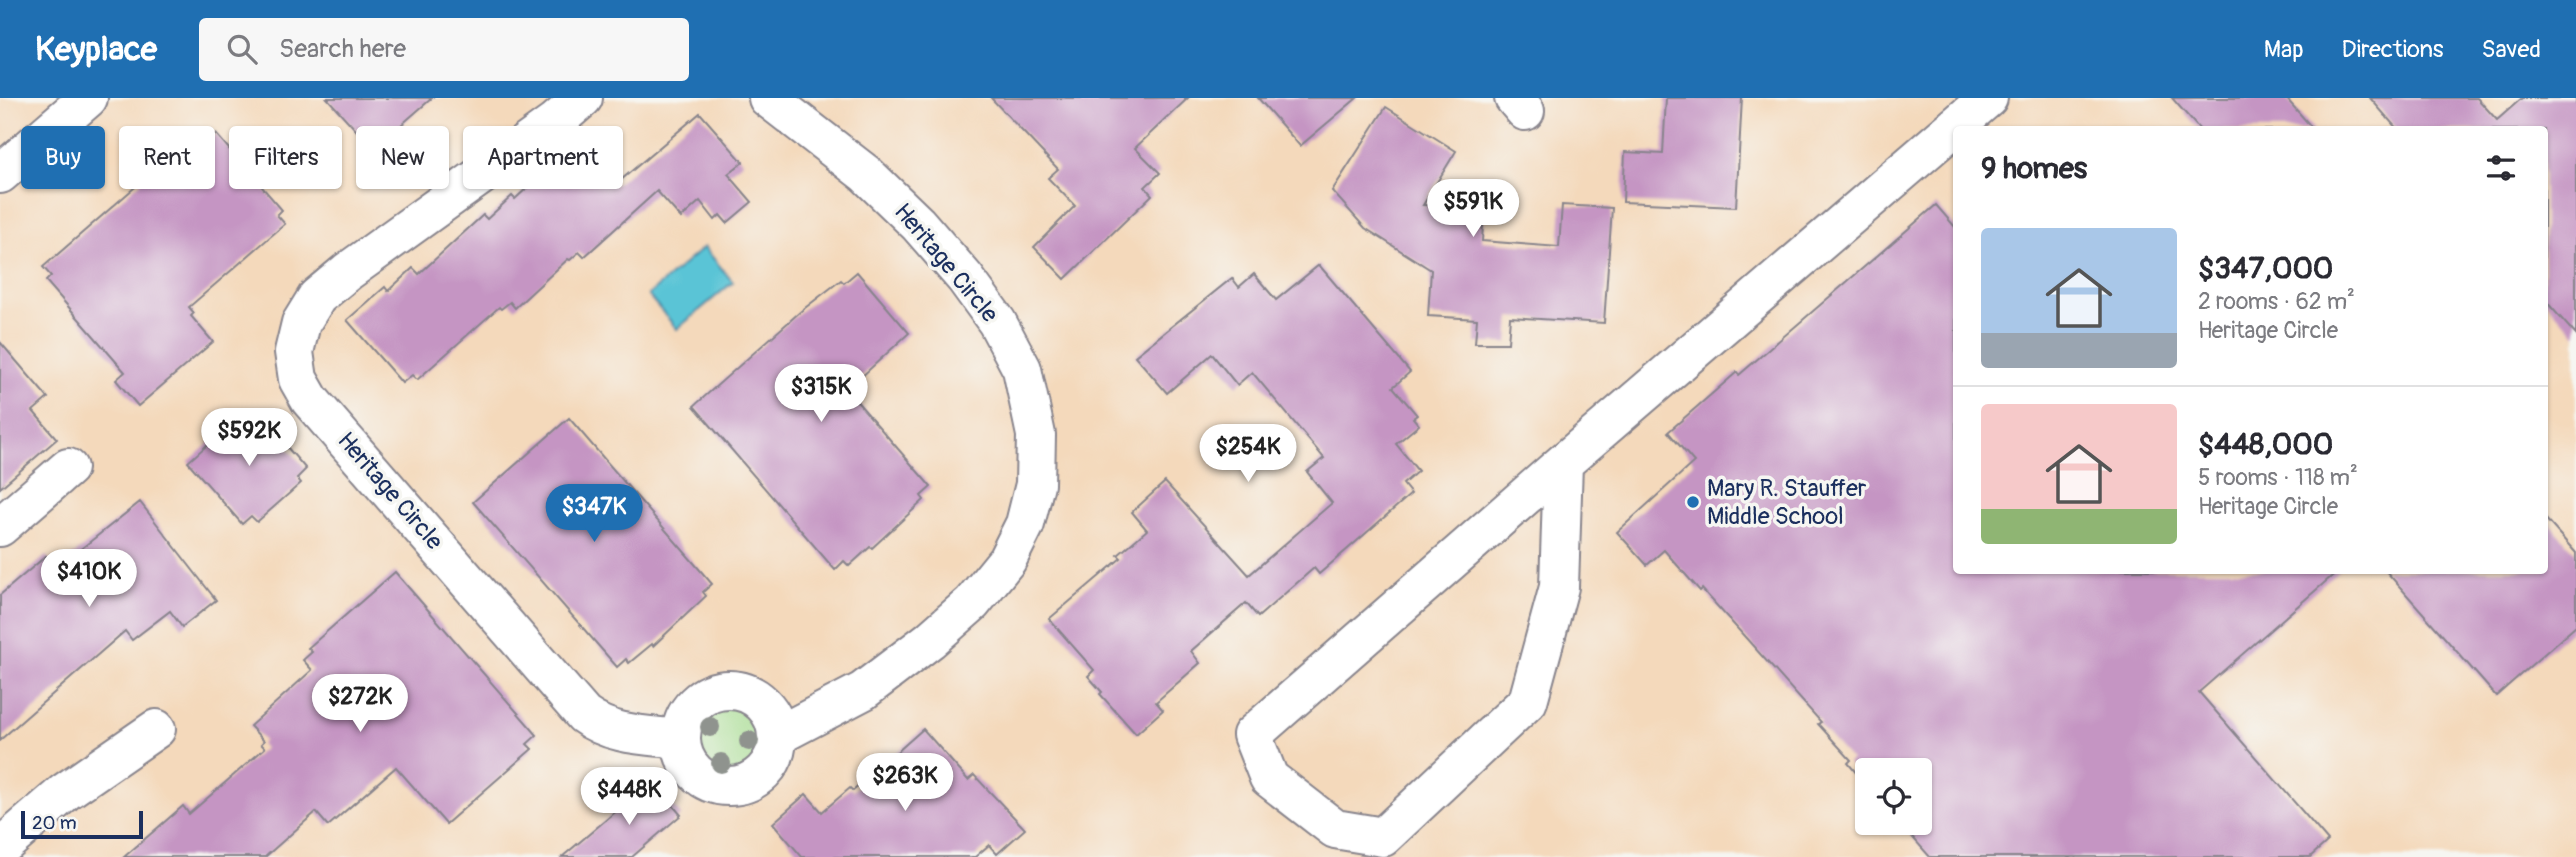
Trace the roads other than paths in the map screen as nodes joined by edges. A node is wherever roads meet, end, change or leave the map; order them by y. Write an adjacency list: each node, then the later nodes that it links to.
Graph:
1 (88, 98): 7 (street)
2 (583, 98): 13 (street, Heritage Circle)
3 (768, 98): 12 (street, Heritage Circle)
4 (1988, 98): 5 (street)
5 (1955, 126)
6 (1953, 128): 8 (street)
7 (0, 174)
8 (1563, 463): 8 (street)
9 (68, 468): 10 (street)
10 (0, 527)
11 (156, 729): 14 (street)
12 (777, 736): 13 (street); 13 (street)
13 (681, 740)
14 (0, 848)

